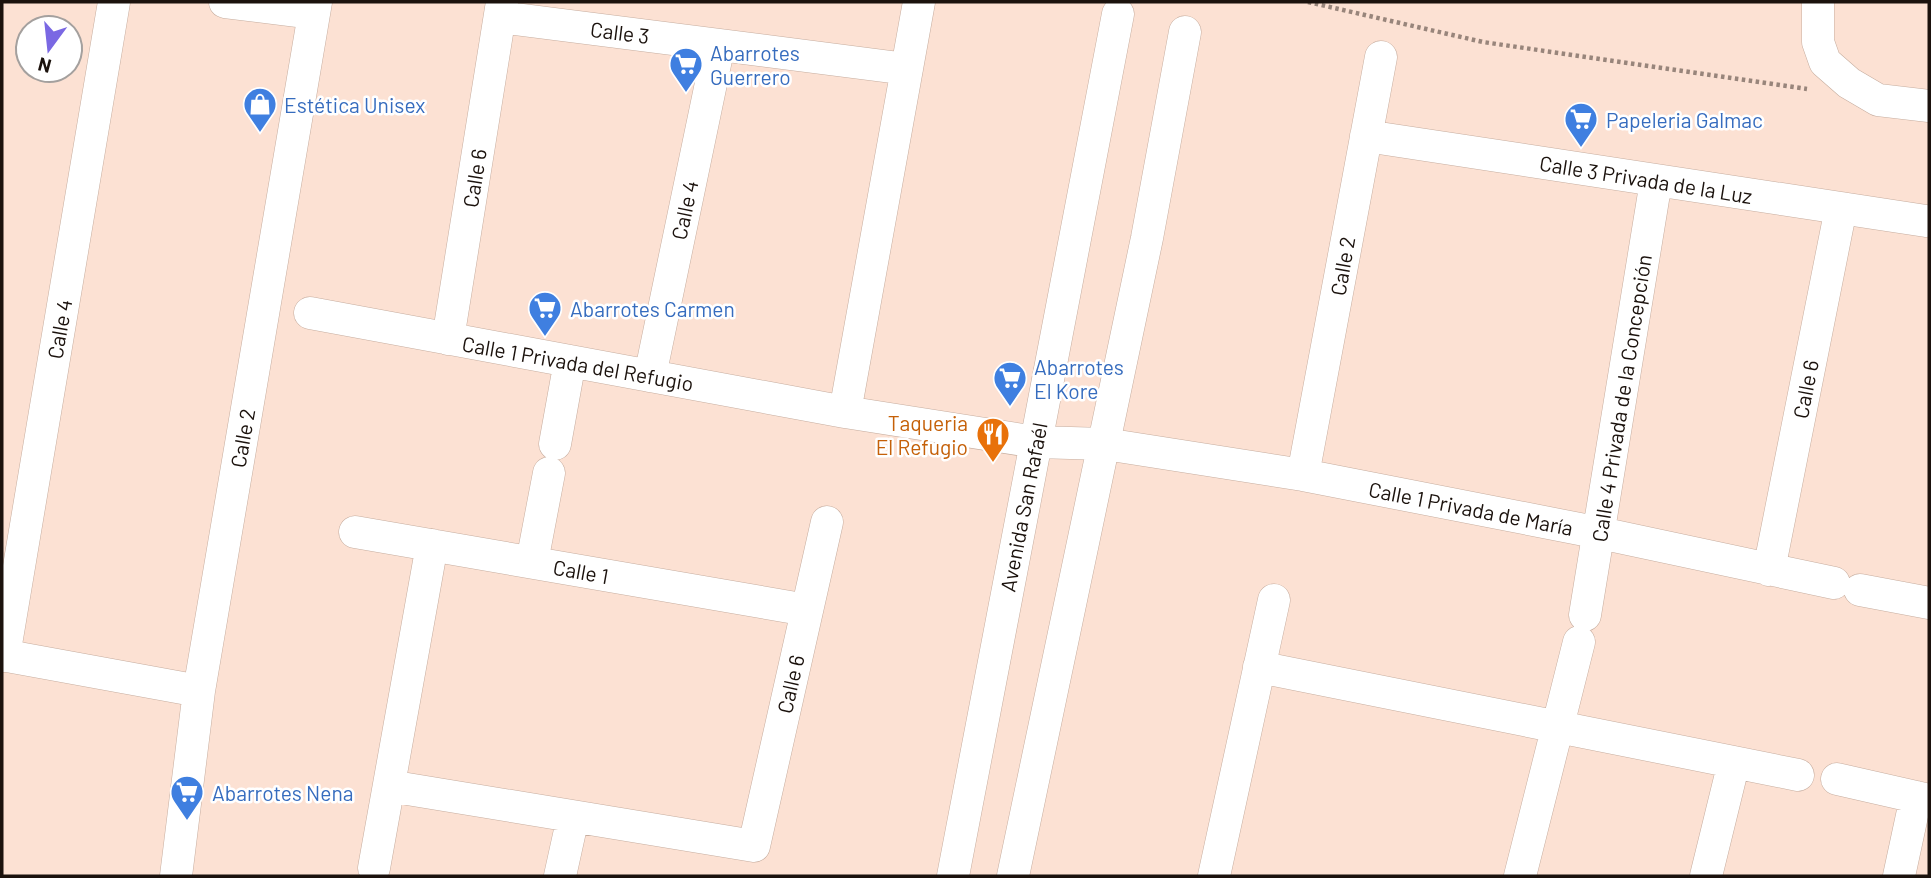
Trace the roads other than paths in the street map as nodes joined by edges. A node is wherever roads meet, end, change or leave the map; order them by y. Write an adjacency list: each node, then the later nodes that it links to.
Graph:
1 (114, 2): 34 (street, Calle 4)
2 (225, 2): 5 (street)
3 (919, 2): 11 (street)
4 (1818, 2): 12 (street)
5 (315, 8): 36 (street, Calle 2)
6 (501, 9): 9 (street, Calle 3); 18 (street, Calle 6)
7 (1118, 14): 22 (street, Avenida San Rafaél)
8 (1185, 32): 23 (street)
9 (719, 45): 11 (street, Calle 3); 20 (street, Calle 4)
10 (1381, 57): 13 (street, Calle 2)
11 (907, 69): 21 (street)
12 (1929, 106)
13 (1366, 136): 14 (street, Calle 3 Privada de la Luz); 24 (street, Calle 2)
14 (1656, 181): 15 (street, Calle 3 Privada de la Luz); 27 (street, Calle 4 Privada de la Concepción)
15 (1841, 208): 16 (street, Calle 3 Privada de la Luz); 30 (street, Calle 6)
16 (1926, 221)
17 (310, 313): 18 (street, Calle 1 Privada del Refugio)
18 (447, 339): 19 (street, Calle 1 Privada del Refugio)
19 (570, 361): 20 (street, Calle 1 Privada del Refugio); 29 (street)
20 (650, 376): 21 (street, Calle 1 Privada del Refugio)
21 (845, 412): 22 (street, Calle 1 Privada del Refugio)
22 (1036, 442): 23 (street, Calle 1 Privada de María); 47 (street, Avenida San Rafaél)
23 (1105, 444): 24 (street, Calle 1 Privada de María); 48 (street)
24 (1303, 475): 27 (street, Calle 1 Privada de María)
25 (827, 522): 33 (street, Calle 6)
26 (355, 532): 28 (street, Calle 1)
27 (1600, 533): 30 (street, Calle 1 Privada de María); 37 (street, Calle 4 Privada de la Concepción)
28 (432, 545): 29 (street, Calle 1); 41 (street)
29 (533, 562): 33 (street, Calle 1)
30 (1769, 570): 32 (street, Calle 1 Privada de María)
31 (1274, 600): 35 (street)
32 (1929, 603)
33 (807, 610): 43 (street, Calle 6)
34 (3, 656): 36 (street)
35 (1259, 667): 37 (street); 49 (street)
36 (199, 691): 45 (street, Calle 2)
37 (1559, 727): 38 (street); 50 (street, Calle 4 Privada de la Concepción)
38 (1734, 762): 39 (street); 51 (street)
39 (1798, 775)
40 (1837, 779): 42 (street)
41 (389, 786): 43 (street); 44 (street)
42 (1923, 799): 52 (street)
43 (573, 817): 46 (street)
44 (374, 868)
45 (176, 876)
46 (560, 876)
47 (953, 876)
48 (1013, 876)
49 (1214, 876)
50 (1520, 876)
51 (1706, 876)
52 (1899, 876)

